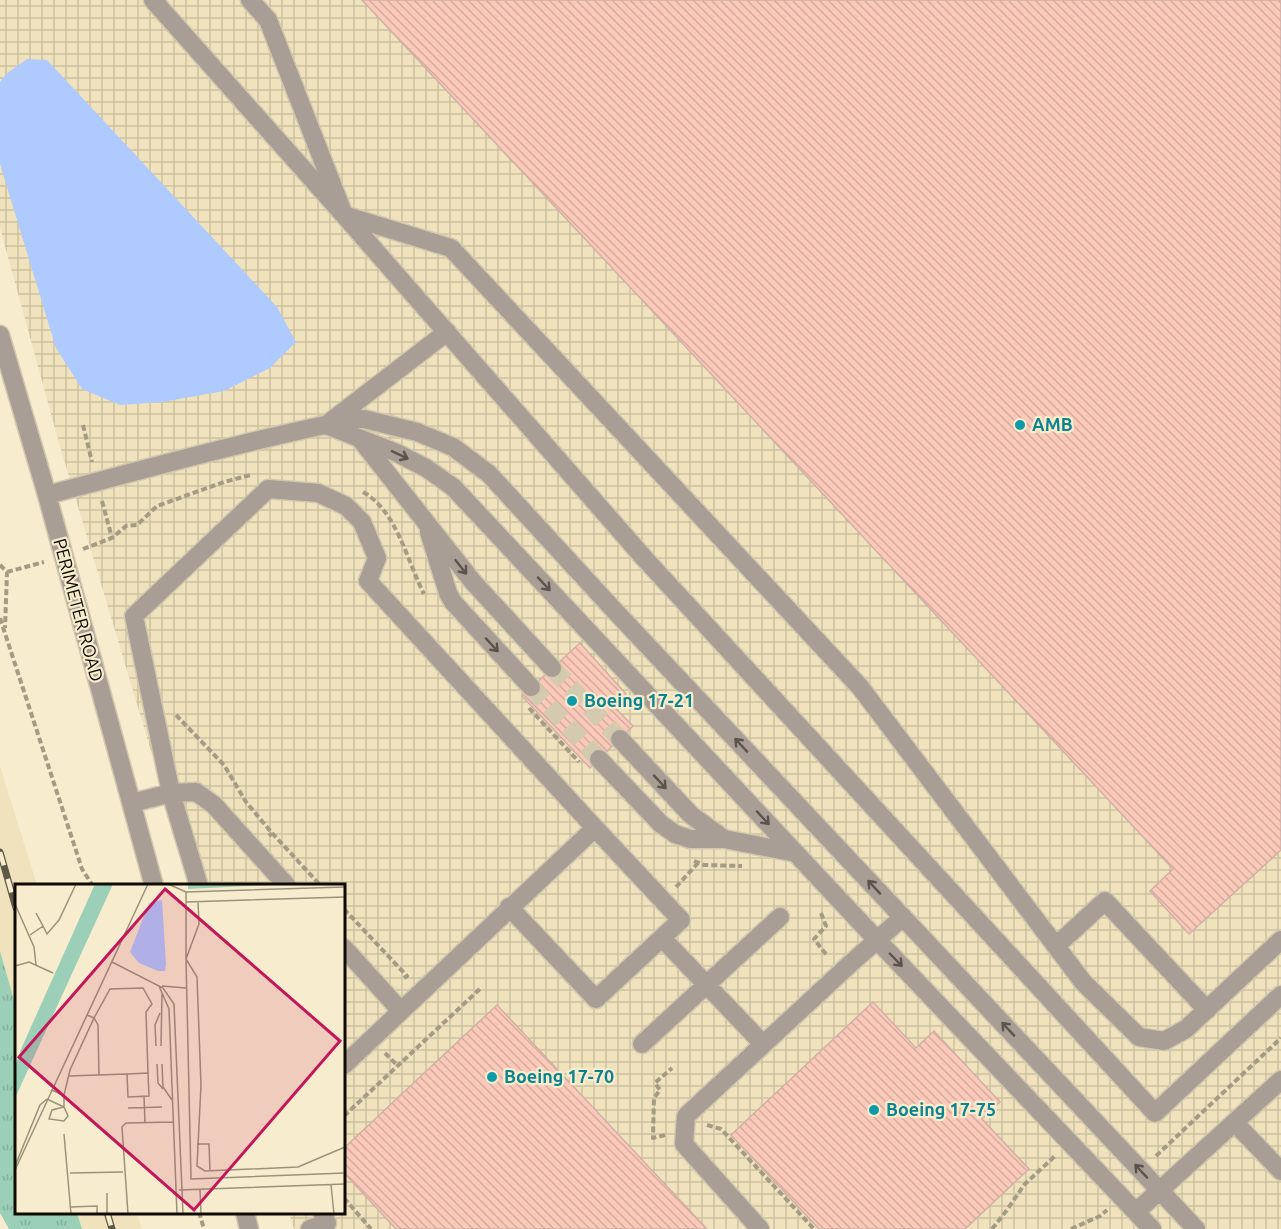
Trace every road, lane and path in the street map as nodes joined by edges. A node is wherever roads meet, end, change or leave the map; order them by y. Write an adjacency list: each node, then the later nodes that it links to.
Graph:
1 (153, 0): 3 (street)
2 (250, 0): 3 (street)
3 (344, 215): 4 (street); 36 (street)
4 (447, 333): 6 (street); 40 (street)
5 (0, 335): 8 (street, PERIMETER ROAD)
6 (326, 424): 7 (street); 8 (street); 31 (street, one-way to 6)
7 (360, 438): 9 (street); 24 (street, one-way to 24)
8 (47, 495): 10 (street, PERIMETER ROAD)
9 (425, 522): 15 (street, one-way to 15); 16 (street, one-way to 16)
10 (63, 556): 12 (path); 20 (street, PERIMETER ROAD)
11 (0, 565): 12 (path)
12 (7, 572): 14 (path)
13 (0, 618): 14 (path)
14 (5, 632): 25 (path)
15 (552, 668)
16 (531, 687)
17 (620, 739): 23 (street, one-way to 23)
18 (599, 759): 23 (street)
19 (171, 793): 20 (street); 21 (street); 27 (street); 28 (street)
20 (132, 803): 26 (street, PERIMETER ROAD)
21 (595, 828): 30 (street); 33 (street)
22 (272, 833): 29 (path)
23 (724, 839): 24 (street)
24 (796, 853): 34 (street)
25 (92, 884)
26 (154, 884)
27 (199, 884)
28 (286, 884)
29 (320, 884)
30 (510, 907): 33 (street); 42 (street)
31 (903, 917): 34 (street); 53 (street, one-way to 31)
32 (780, 918): 38 (street)
33 (662, 938): 38 (street)
34 (877, 940): 44 (street); 56 (street, one-way to 56)
35 (1281, 940): 41 (street)
36 (1056, 946): 41 (street); 41 (street)
37 (345, 949): 42 (street)
38 (707, 985): 43 (street); 44 (street)
39 (482, 987): 48 (path)
40 (1281, 995)
41 (1207, 1010)
42 (401, 1011): 45 (street)
43 (642, 1044)
44 (763, 1044): 50 (street)
45 (345, 1064)
46 (672, 1068): 50 (path)
47 (1281, 1080): 49 (street)
48 (345, 1115)
49 (1235, 1123): 52 (street); 53 (street)
50 (685, 1129): 64 (street); 65 (path)
51 (1060, 1152): 66 (path)
52 (1281, 1171)
53 (1160, 1191): 56 (street); 69 (street)
54 (345, 1199): 63 (path)
55 (1108, 1209): 67 (path)
56 (1136, 1212): 68 (street)
57 (200, 1214): 60 (path)
58 (245, 1214): 61 (street)
59 (327, 1221): 62 (street)
60 (204, 1229)
61 (249, 1229)
62 (310, 1229)
63 (371, 1229)
64 (760, 1229)
65 (814, 1229)
66 (992, 1229)
67 (1071, 1229)
68 (1152, 1229)
69 (1196, 1229)

